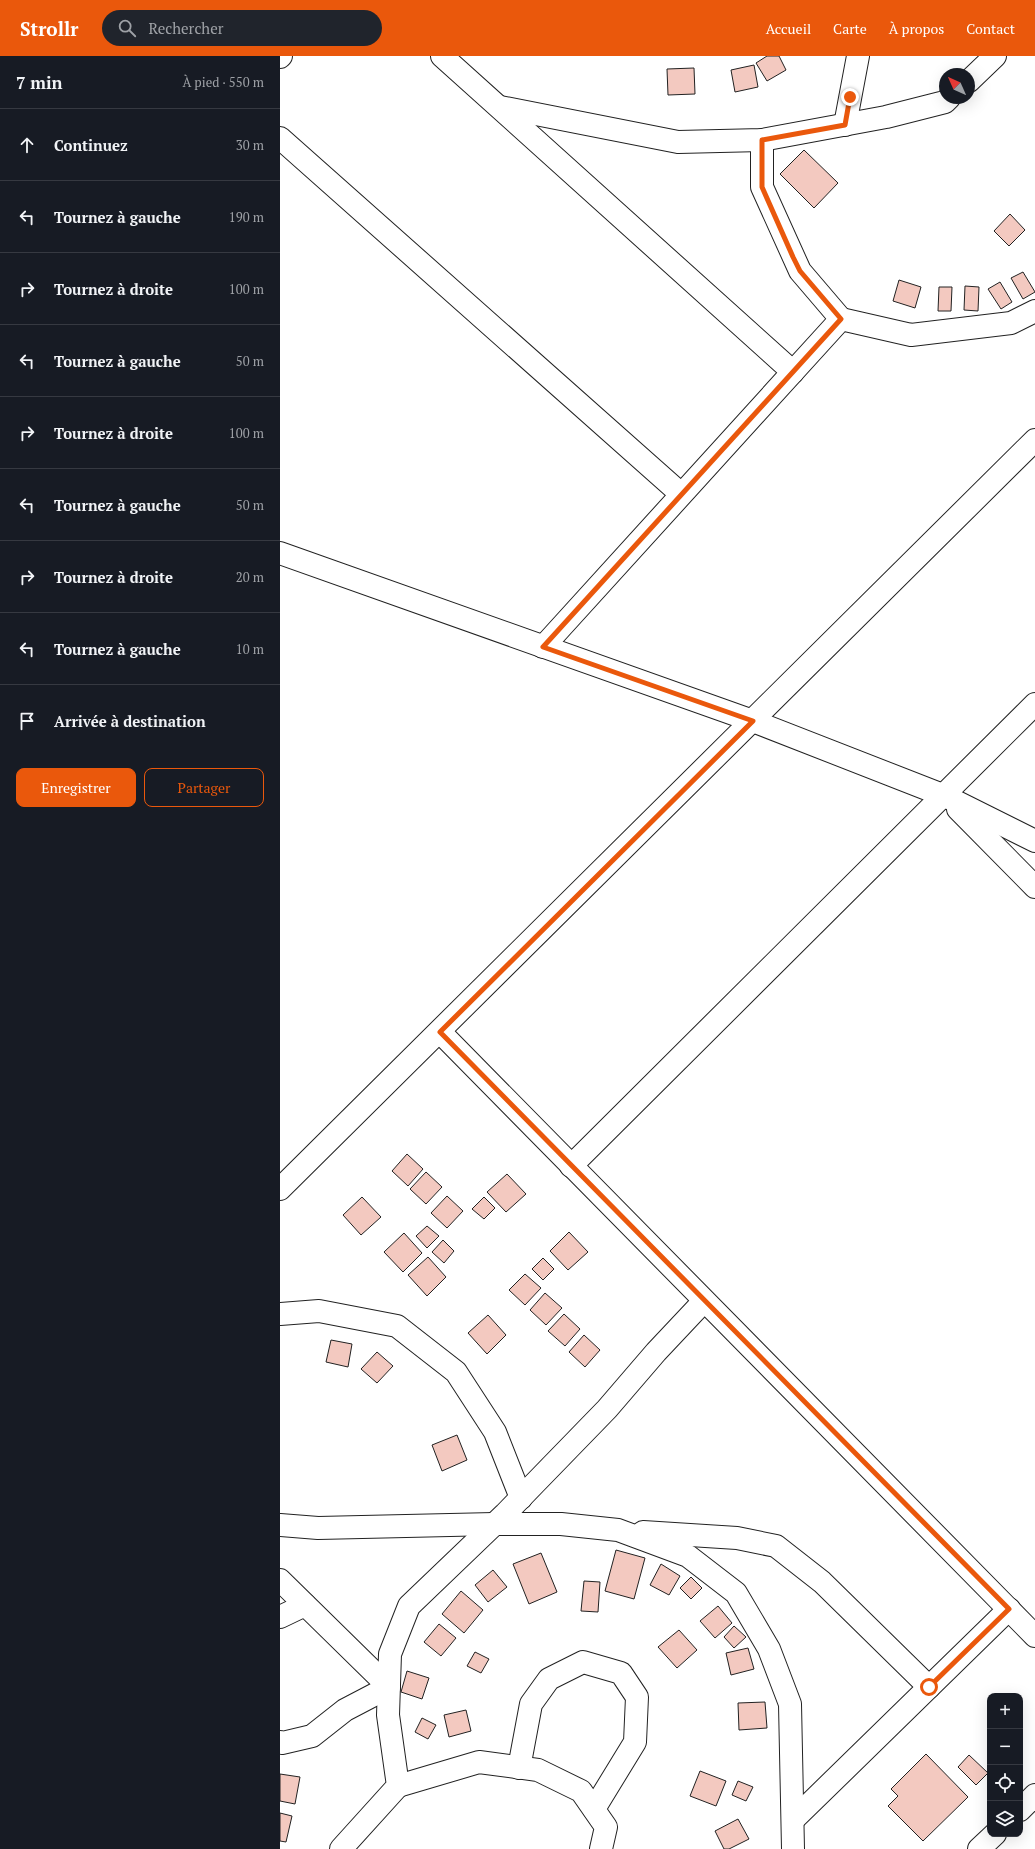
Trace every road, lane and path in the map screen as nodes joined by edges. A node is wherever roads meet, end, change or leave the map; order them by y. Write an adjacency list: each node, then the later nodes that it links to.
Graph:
1 (442, 56): 6 (street)
2 (858, 56): 7 (street)
3 (987, 59): 4 (street)
4 (975, 74)
5 (939, 104): 7 (street)
6 (499, 106): 9 (street); 12 (street)
7 (845, 125): 9 (street)
8 (280, 138): 14 (street)
9 (762, 140): 11 (street)
10 (1035, 311): 11 (street)
11 (841, 319): 12 (street)
12 (793, 372): 14 (street)
13 (1035, 440): 18 (street)
14 (681, 494): 16 (street)
15 (280, 553): 16 (street)
16 (543, 647): 18 (street)
17 (1035, 704): 19 (street)
18 (753, 721): 19 (street); 22 (street)
19 (944, 796): 20 (street); 21 (street); 23 (street)
20 (1035, 841)
21 (1035, 887)
22 (440, 1032): 23 (street); 24 (street)
23 (571, 1166): 25 (street)
24 (280, 1189)
25 (704, 1301): 27 (street); 33 (street)
26 (280, 1314): 27 (street)
27 (521, 1498): 28 (street)
28 (494, 1524): 29 (street); 30 (street); 36 (street)
29 (280, 1525)
30 (618, 1530): 37 (street); 44 (street)
31 (280, 1580): 32 (street)
32 (305, 1605): 34 (street); 36 (street)
33 (1009, 1609): 35 (street); 37 (street)
34 (280, 1616)
35 (1035, 1636)
36 (389, 1687): 38 (street); 40 (street)
37 (929, 1687): 44 (street)
38 (280, 1742)
39 (518, 1768): 40 (street); 43 (street); 43 (street)
40 (398, 1786): 46 (street)
41 (1035, 1795): 42 (street)
42 (1023, 1807)
43 (594, 1809): 47 (street)
44 (793, 1820): 48 (street)
45 (992, 1837): 49 (street)
46 (341, 1849)
47 (601, 1849)
48 (793, 1849)
49 (979, 1849)

